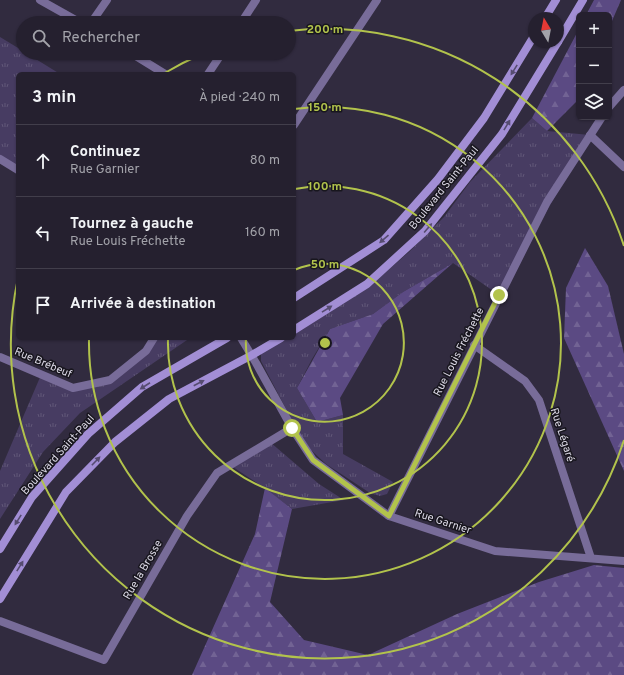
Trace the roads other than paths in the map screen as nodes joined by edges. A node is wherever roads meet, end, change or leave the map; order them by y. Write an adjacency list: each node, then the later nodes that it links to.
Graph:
1 (40, 0): 8 (street)
2 (107, 0): 9 (street)
3 (256, 0): 10 (street)
4 (376, 0): 21 (street)
5 (556, 0): 7 (main road)
6 (584, 0): 11 (main road, Boulevard Saint-Paul)
7 (549, 12)
8 (69, 16)
9 (96, 16)
10 (246, 16)
11 (564, 32)
12 (528, 46): 26 (main road, Boulevard Saint-Paul, one-way to 26)
13 (554, 48): 27 (main road, Boulevard Saint-Paul, one-way to 13)
14 (142, 60): 16 (street)
15 (217, 60): 17 (street)
16 (162, 72)
17 (209, 72)
18 (624, 90): 19 (street)
19 (612, 104)
20 (600, 120): 22 (street, Rue Louis Fréchette)
21 (296, 122)
22 (590, 134): 24 (street); 32 (street, Rue Louis Fréchette)
23 (0, 158): 25 (street)
24 (624, 167)
25 (16, 169)
26 (296, 297)
27 (296, 329)
28 (153, 340): 34 (street, Rue Brébeuf)
29 (224, 340): 37 (main road, Boulevard Saint-Paul, one-way to 37)
30 (242, 340): 33 (street, Rue Garnier)
31 (278, 340): 33 (main road)
32 (474, 345): 36 (street, Rue Louis Fréchette); 38 (street, Rue Légaré)
33 (252, 355): 35 (street, Rue Garnier); 40 (main road, one-way to 33)
34 (0, 357)
35 (292, 428): 36 (street, Rue Garnier); 41 (street, Rue la Brosse)
36 (389, 516): 38 (street, Rue Garnier)
37 (0, 548)
38 (591, 558): 39 (street, Rue Garnier)
39 (624, 561)
40 (0, 599)
41 (0, 621)

